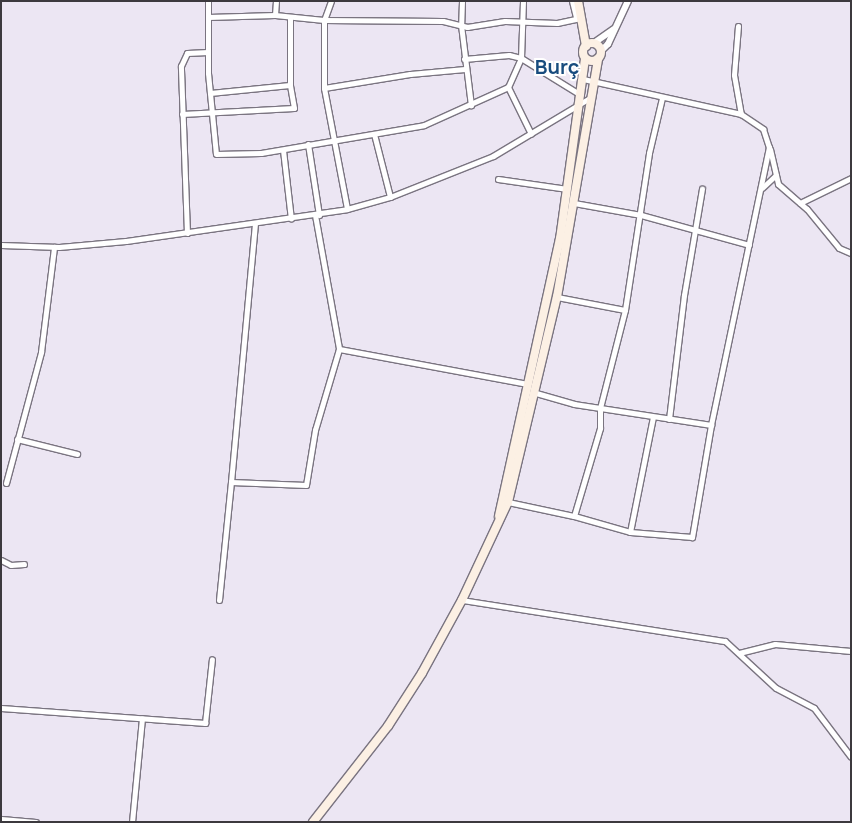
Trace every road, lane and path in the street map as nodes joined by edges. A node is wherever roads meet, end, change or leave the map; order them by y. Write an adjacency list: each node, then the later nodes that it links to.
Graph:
1 (208, 1): 10 (street)
2 (276, 1): 9 (street)
3 (332, 1): 13 (street)
4 (462, 1): 15 (street)
5 (523, 1): 14 (street)
6 (572, 1): 12 (street)
7 (578, 1): 12 (main road)
8 (628, 1): 17 (street)
9 (275, 15): 10 (street); 11 (street)
10 (208, 17): 19 (street)
11 (290, 17): 13 (street); 27 (street)
12 (578, 18): 14 (street); 18 (main road)
13 (324, 20): 15 (street); 29 (street)
14 (524, 20): 15 (street); 21 (street)
15 (460, 25): 22 (street)
16 (738, 26): 38 (street)
17 (614, 29): 18 (street); 20 (street)
18 (590, 45): 20 (main road); 23 (main road)
19 (208, 52): 30 (street); 36 (street)
20 (600, 55): 23 (main road); 26 (main road)
21 (521, 58): 22 (street); 28 (street); 31 (street)
22 (464, 59): 24 (street)
23 (585, 59): 25 (main road)
24 (465, 69): 29 (street); 35 (street)
25 (583, 79): 26 (street); 31 (main road)
26 (594, 82): 32 (main road); 33 (street)
27 (290, 85): 30 (street); 37 (street)
28 (508, 87): 35 (street); 40 (street)
29 (324, 88): 41 (street)
30 (210, 93): 37 (street)
31 (582, 96): 34 (main road)
32 (591, 97): 34 (street); 52 (main road)
33 (662, 98): 38 (street); 56 (street)
34 (580, 104): 40 (street); 49 (main road)
35 (471, 106): 39 (street)
36 (182, 114): 37 (street); 60 (street)
37 (212, 114): 44 (street)
38 (741, 114): 43 (street)
39 (374, 134): 41 (street); 51 (street)
40 (531, 134): 51 (street)
41 (335, 140): 42 (street); 54 (street)
42 (308, 144): 44 (street); 55 (street)
43 (769, 147): 45 (street); 48 (street)
44 (283, 150): 57 (street)
45 (776, 175): 48 (street); 53 (street)
46 (851, 178): 53 (street)
47 (498, 179): 49 (street)
48 (762, 188): 62 (street)
49 (567, 189): 68 (main road)
50 (702, 189): 59 (street)
51 (390, 197): 54 (street)
52 (574, 203): 56 (street); 65 (main road)
53 (800, 203): 64 (street)
54 (347, 209): 55 (street)
55 (317, 215): 57 (street); 67 (street)
56 (641, 215): 59 (street); 66 (street)
57 (291, 219): 58 (street)
58 (255, 224): 60 (street); 78 (street)
59 (696, 230): 62 (street); 74 (street)
60 (187, 233): 63 (street)
61 (1, 245): 63 (street)
62 (749, 245): 75 (street)
63 (54, 247): 76 (street)
64 (851, 253)
65 (557, 297): 66 (street); 69 (main road)
66 (625, 310): 72 (street)
67 (338, 349): 70 (street); 78 (street)
68 (530, 375): 69 (main road); 70 (main road)
69 (540, 377): 71 (main road)
70 (528, 384): 82 (main road)
71 (536, 393): 72 (street); 80 (main road)
72 (600, 408): 73 (street); 81 (street)
73 (653, 416): 74 (street); 83 (street)
74 (669, 420): 75 (street)
75 (711, 425): 83 (street)
76 (17, 439): 77 (street); 79 (street)
77 (77, 454)
78 (231, 482): 86 (street)
79 (6, 483)
80 (508, 502): 81 (street); 82 (main road)
81 (574, 516): 83 (street)
82 (498, 519): 87 (main road)
83 (630, 532)
84 (1, 560): 85 (street)
85 (24, 564)
86 (219, 600)
87 (462, 600): 89 (street); 97 (main road)
88 (851, 651): 89 (street)
89 (739, 652): 93 (street)
90 (212, 660): 92 (street)
91 (1, 708): 92 (street)
92 (142, 718): 96 (street)
93 (851, 758)
94 (1, 818): 95 (street)
95 (36, 822)
96 (132, 822)
97 (313, 822)

